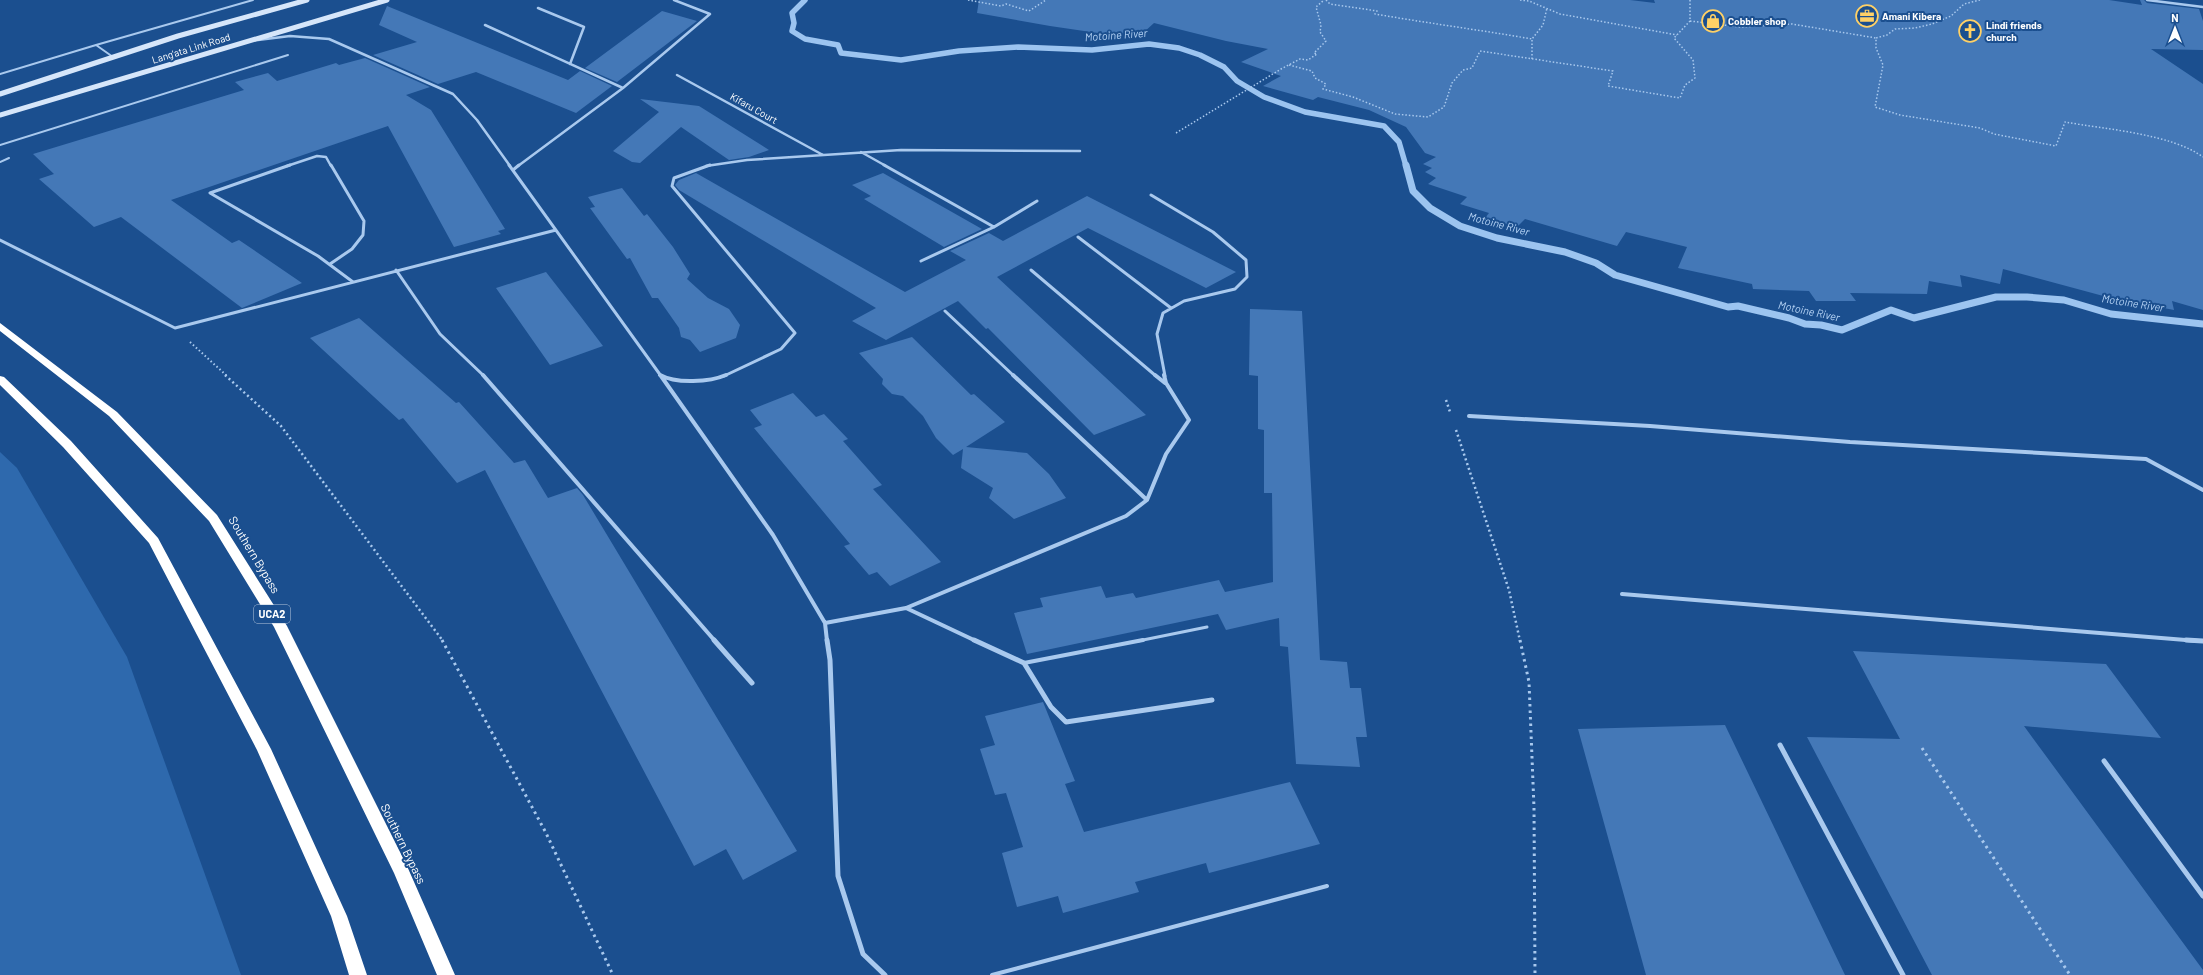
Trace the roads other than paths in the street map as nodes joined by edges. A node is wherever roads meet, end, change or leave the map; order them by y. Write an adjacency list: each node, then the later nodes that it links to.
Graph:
1 (253, 0): 10 (lane)
2 (307, 0): 12 (main road, Lang'ata Link Road)
3 (387, 0): 9 (main road, Lang'ata Link Road)
4 (674, 0): 16 (street)
5 (2147, 0): 6 (street)
6 (2203, 7)
7 (538, 8): 13 (street)
8 (485, 25): 13 (street)
9 (242, 42): 18 (main road, Lang'ata Link Road); 25 (street)
10 (96, 45): 12 (lane); 14 (lane)
11 (288, 55): 19 (lane)
12 (113, 57): 17 (main road, Lang'ata Link Road)
13 (570, 64): 16 (street)
14 (0, 74)
15 (676, 75): 22 (street, Kifaru Court)
16 (622, 88): 25 (street)
17 (0, 94)
18 (0, 115)
19 (0, 145)
20 (1080, 150): 21 (street)
21 (861, 152): 22 (street); 28 (street)
22 (823, 155): 40 (street)
23 (9, 158): 24 (lane)
24 (0, 162)
25 (513, 170): 29 (street)
26 (1151, 195): 37 (street)
27 (1037, 201): 28 (street)
28 (994, 227): 32 (street)
29 (556, 230): 34 (street); 40 (street)
30 (1078, 237): 37 (street)
31 (0, 240): 36 (street)
32 (920, 261)
33 (330, 264): 33 (street); 36 (street)
34 (396, 270): 36 (street); 52 (street)
35 (1031, 270): 42 (street)
36 (353, 282)
37 (1171, 308): 42 (street)
38 (945, 311): 45 (street)
39 (0, 326): 59 (highway, Southern Bypass / UCA2)
40 (661, 376): 48 (street)
41 (0, 379): 58 (highway)
42 (1166, 384): 45 (street)
43 (1469, 416): 44 (street)
44 (2203, 490)
45 (1147, 500): 47 (street)
46 (1622, 594): 50 (street)
47 (906, 608): 48 (street); 51 (street)
48 (825, 623): 60 (street)
49 (1207, 627): 51 (lane)
50 (2203, 641)
51 (1024, 663): 53 (street)
52 (752, 683)
53 (1212, 700)
54 (1780, 745): 62 (street)
55 (2104, 760): 57 (street)
56 (1327, 886): 61 (lane)
57 (2203, 896)
58 (358, 975)
59 (446, 975)
60 (886, 975)
61 (992, 975)
62 (1903, 975)

